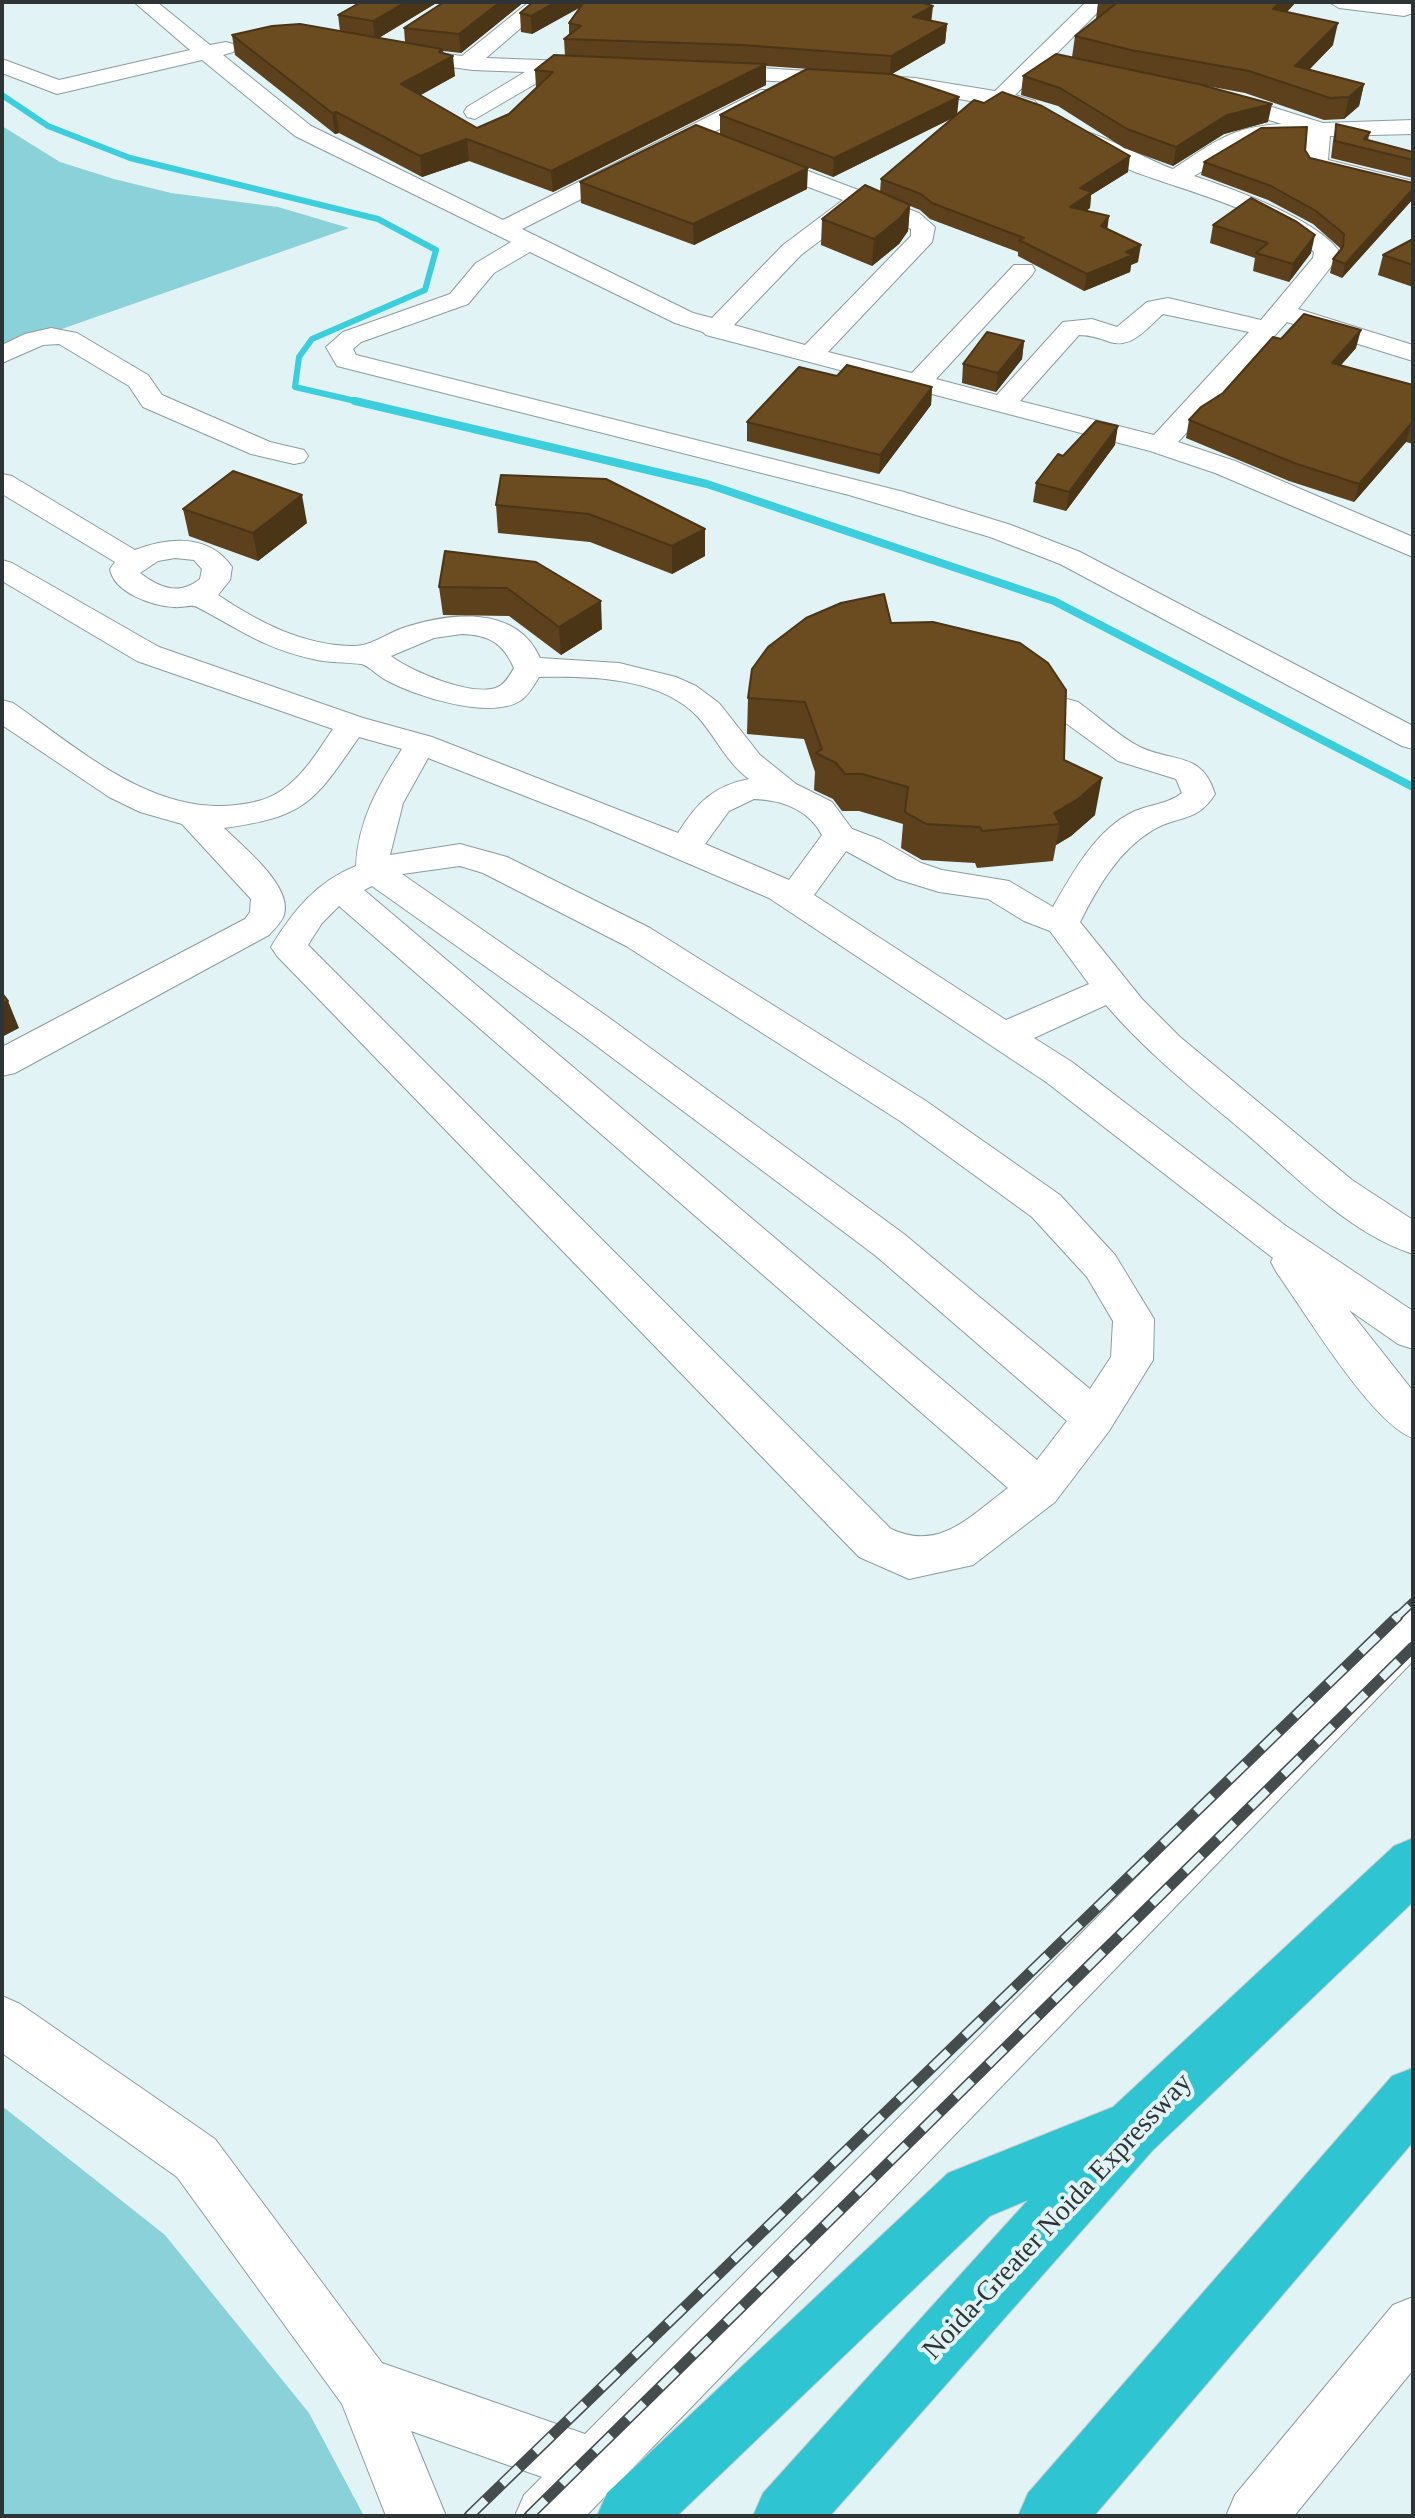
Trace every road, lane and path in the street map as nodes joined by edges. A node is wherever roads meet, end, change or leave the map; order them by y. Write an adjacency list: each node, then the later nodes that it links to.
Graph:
1 (144, 2): 8 (street)
2 (541, 2): 10 (street)
3 (1098, 2): 9 (street)
4 (1339, 2): 5 (street)
5 (1413, 4)
6 (401, 37): 10 (street)
7 (247, 43): 8 (street)
8 (205, 53): 11 (street); 26 (street)
9 (1040, 59): 13 (street); 18 (street)
10 (467, 63): 12 (street)
11 (2, 65)
12 (549, 67): 14 (street); 19 (street)
13 (1069, 67)
14 (611, 68)
15 (687, 69): 16 (street)
16 (802, 77): 18 (street); 22 (street)
17 (1197, 93): 21 (street)
18 (1000, 98): 23 (street)
19 (475, 112)
20 (1413, 127): 21 (street)
21 (1319, 129): 23 (street); 24 (street)
22 (695, 135): 25 (street); 26 (street)
23 (1177, 177): 29 (street)
24 (1413, 188)
25 (860, 199): 30 (street); 33 (street)
26 (501, 230): 27 (street)
27 (529, 243): 30 (street); 49 (street)
28 (1023, 270): 34 (street)
29 (1274, 320): 31 (street); 35 (street); 36 (street)
30 (715, 330): 33 (street)
31 (1413, 353)
32 (2, 355): 37 (street)
33 (810, 355): 34 (street)
34 (918, 383): 35 (street)
35 (1002, 405): 36 (street)
36 (1160, 445): 40 (street)
37 (294, 456)
38 (2, 482): 41 (street)
39 (2, 506): 41 (street)
40 (1413, 548)
41 (129, 565): 43 (street); 43 (street)
42 (2, 569): 48 (street)
43 (199, 595): 44 (street)
44 (373, 654): 45 (street); 45 (street)
45 (529, 668): 51 (street)
46 (1067, 709): 57 (street)
47 (2, 710): 52 (street)
48 (352, 725): 50 (street); 52 (street)
49 (1413, 739)
50 (421, 744): 54 (street); 55 (street)
51 (783, 789): 53 (street); 54 (street)
52 (195, 818): 60 (street)
53 (839, 836): 56 (street); 57 (street)
54 (685, 849): 56 (street)
55 (357, 879): 64 (street); 64 (street); 66 (street); 66 (street)
56 (794, 898): 59 (street)
57 (1062, 923): 58 (street)
58 (1112, 988): 59 (street); 62 (street)
59 (1004, 1036): 61 (street)
60 (2, 1063)
61 (1272, 1237): 63 (street); 65 (street)
62 (1413, 1238)
63 (1413, 1332)
64 (1094, 1418): 66 (street)
65 (1413, 1420)
66 (1040, 1489)
67 (1413, 1630): 74 (street)
68 (1413, 1865): 71 (highway, Noida-Greater Noida Expressway)
69 (2, 2022): 73 (street)
70 (1413, 2097): 79 (highway)
71 (1132, 2129): 77 (highway); 78 (highway, Noida-Greater Noida Expressway)
72 (1413, 2325): 80 (street)
73 (363, 2385): 74 (street); 75 (street)
74 (596, 2467): 76 (street)
75 (416, 2516)
76 (545, 2516)
77 (630, 2516)
78 (786, 2516)
79 (1051, 2516)
80 (1256, 2516)

